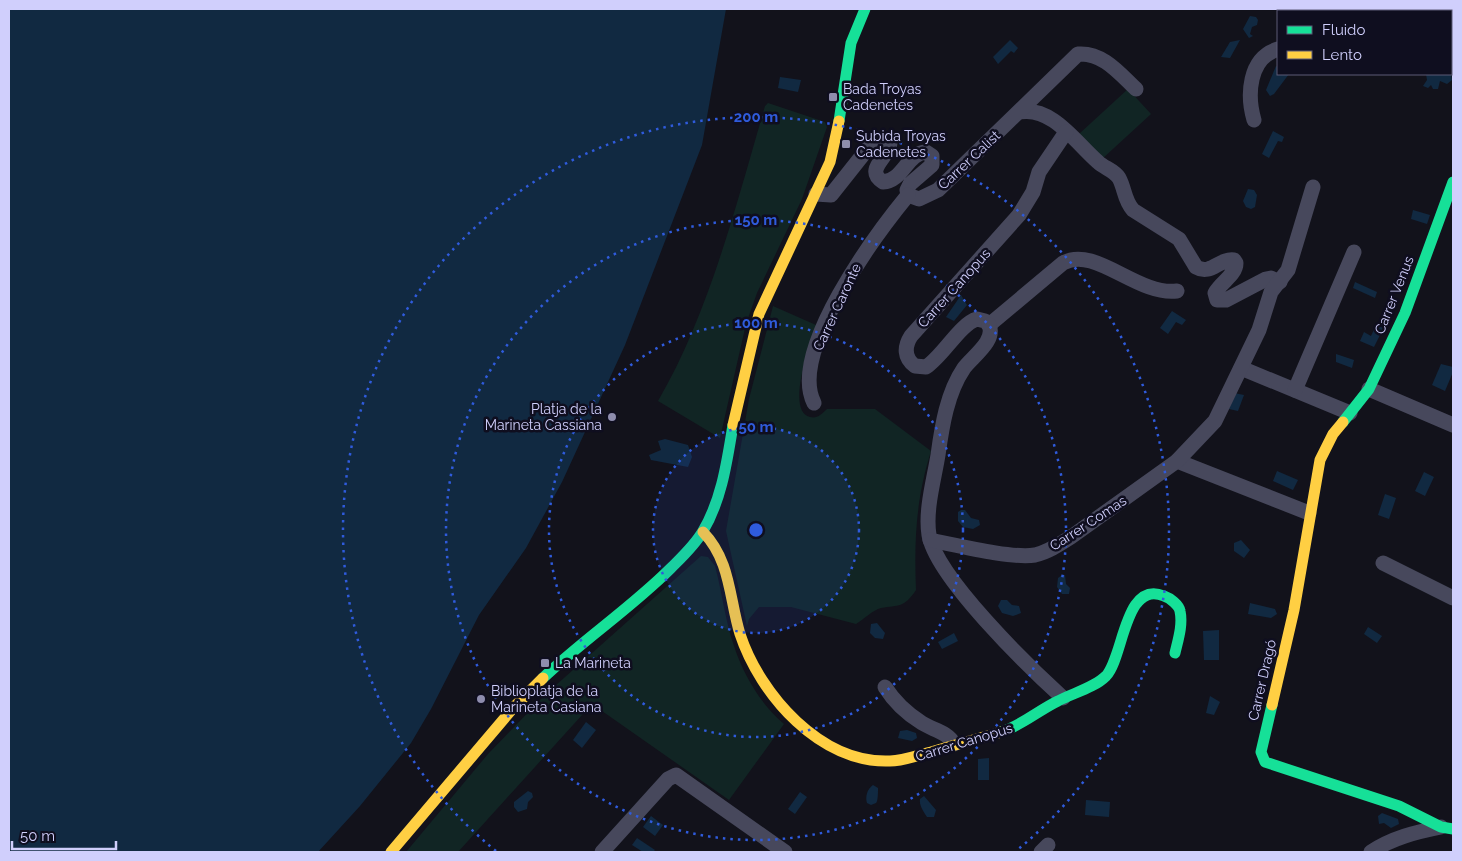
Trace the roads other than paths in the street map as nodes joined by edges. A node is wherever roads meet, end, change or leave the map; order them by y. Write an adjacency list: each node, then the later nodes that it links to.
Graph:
1 (865, 9): 9 (street)
2 (1277, 51): 5 (street)
3 (1136, 89): 4 (street, Carrer Calist)
4 (1020, 112): 6 (street); 10 (street, Carrer Calist)
5 (1254, 120)
6 (1066, 132): 12 (street); 14 (street, Carrer Canopus)
7 (1453, 182): 16 (street, Carrer Venus)
8 (1313, 187): 12 (street)
9 (816, 194): 10 (street, Carrer Calist); 23 (street)
10 (908, 195): 18 (street, Carrer Caronte)
11 (1354, 252): 17 (street)
12 (1280, 282): 15 (street)
13 (1177, 291): 14 (street)
14 (989, 325): 24 (street)
15 (1241, 368): 17 (street); 21 (street, Carrer Comas)
16 (1369, 389): 19 (street, Carrer Venus); 20 (street)
17 (1295, 390): 19 (street)
18 (814, 403)
19 (1350, 413): 22 (street, Carrer Dragó)
20 (1453, 425)
21 (1177, 462): 22 (street); 24 (street, Carrer Comas)
22 (1309, 513): 31 (street, Carrer Dragó)
23 (703, 532): 30 (street, Carrer Canopus); 32 (street)
24 (930, 540): 29 (street)
25 (1382, 563): 26 (street)
26 (1453, 598)
27 (1175, 653): 29 (street, Carrer Canopus)
28 (885, 687): 30 (street)
29 (1063, 698): 30 (street, Carrer Canopus)
30 (954, 744)
31 (1447, 828): 35 (street)
32 (391, 852)
33 (602, 852): 34 (street)
34 (785, 852)
35 (1370, 852)

